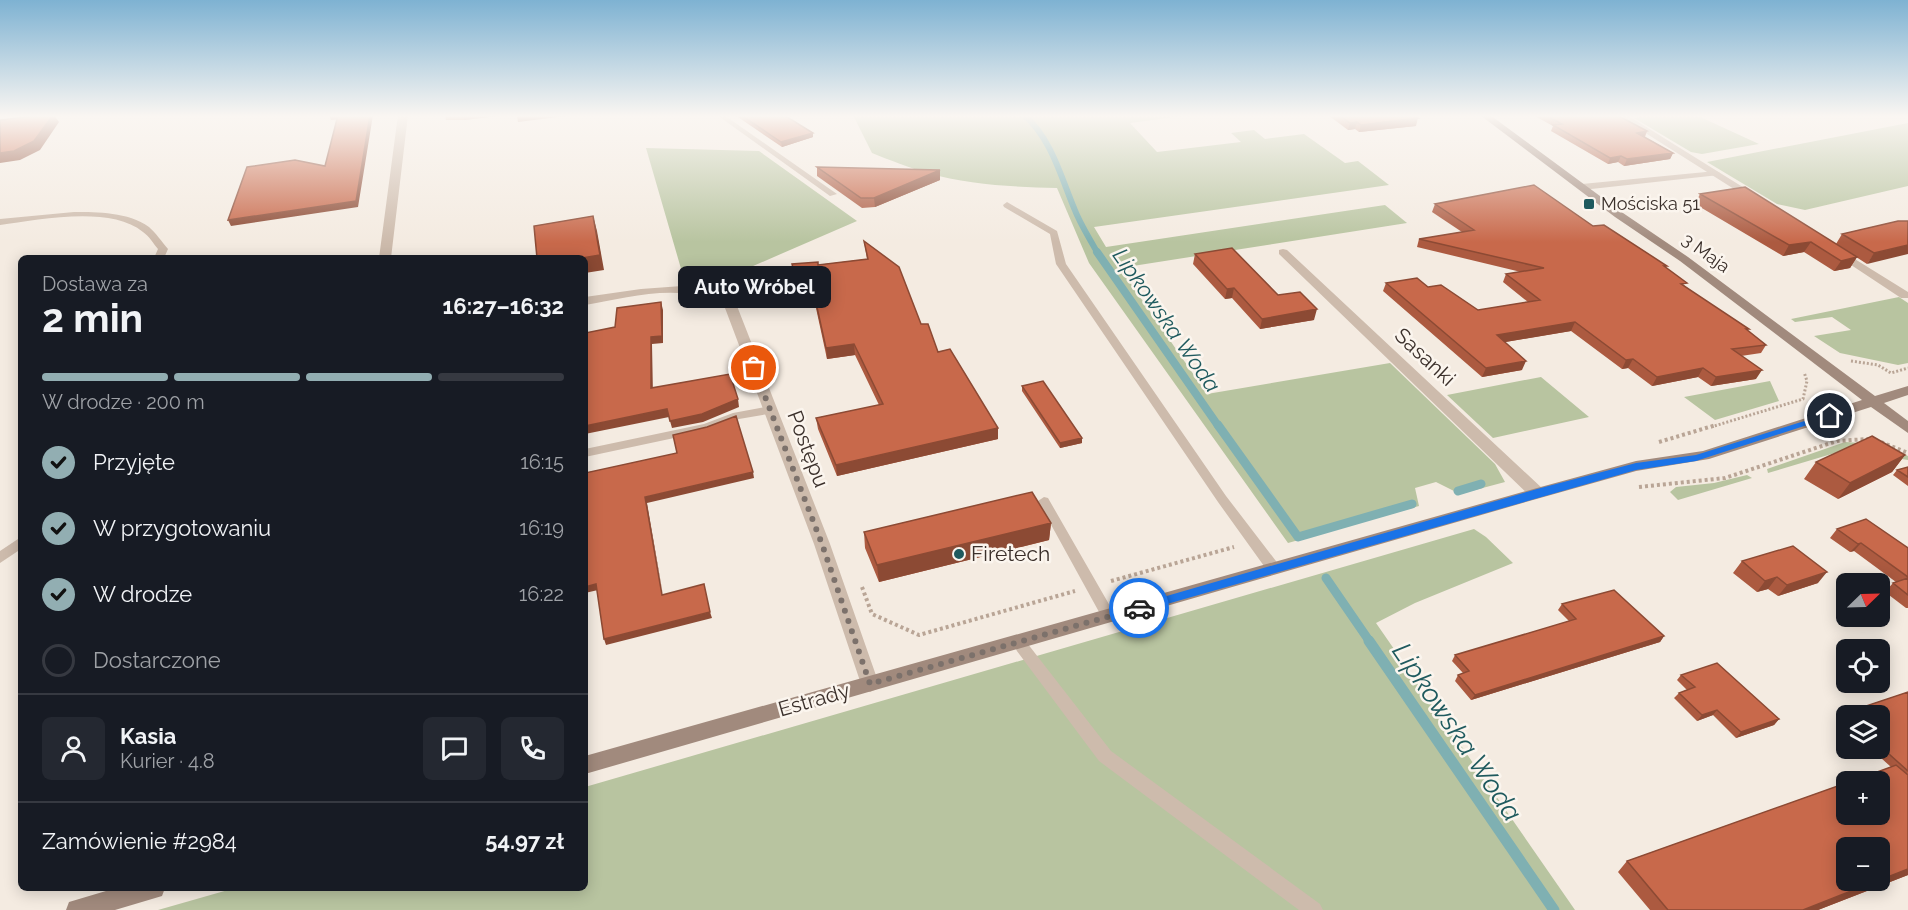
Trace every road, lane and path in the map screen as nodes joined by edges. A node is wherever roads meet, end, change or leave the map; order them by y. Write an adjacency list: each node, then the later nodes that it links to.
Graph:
1 (398, 157): 14 (street)
2 (780, 157): 7 (lane)
3 (1542, 157): 6 (main road, 3 Maja)
4 (1691, 157): 5 (street)
5 (1716, 174): 6 (lane); 8 (street)
6 (1582, 187): 22 (main road, 3 Maja)
7 (832, 194)
8 (1765, 204)
9 (1007, 205): 33 (lane)
10 (0, 222): 13 (lane)
11 (1825, 243): 15 (street)
12 (1283, 252): 28 (street, Sasanki)
13 (160, 255)
14 (385, 255)
15 (1905, 295)
16 (588, 301): 23 (street, Postępu)
17 (1846, 360): 19 (path)
18 (1806, 366): 21 (path)
19 (1908, 368)
20 (1908, 390): 22 (main road, Estrady)
21 (1803, 399)
22 (1874, 403): 24 (main road, 3 Maja); 28 (main road, Estrady)
23 (770, 410): 25 (lane); 38 (street, Postępu)
24 (1908, 428)
25 (588, 452)
26 (1908, 453): 27 (path)
27 (1639, 487)
28 (1537, 493): 33 (main road, Estrady)
29 (1044, 501): 35 (lane)
30 (18, 544): 32 (lane)
31 (1236, 546): 35 (path)
32 (0, 558)
33 (1274, 569): 36 (main road, Estrady)
34 (861, 585): 35 (path)
35 (1091, 586): 36 (lane)
36 (1109, 617): 37 (main road, Estrady)
37 (1019, 642): 38 (main road, Estrady); 42 (lane)
38 (870, 684): 39 (main road, Estrady)
39 (588, 764)
40 (131, 891): 41 (main road)
41 (77, 910)
42 (1314, 910)

